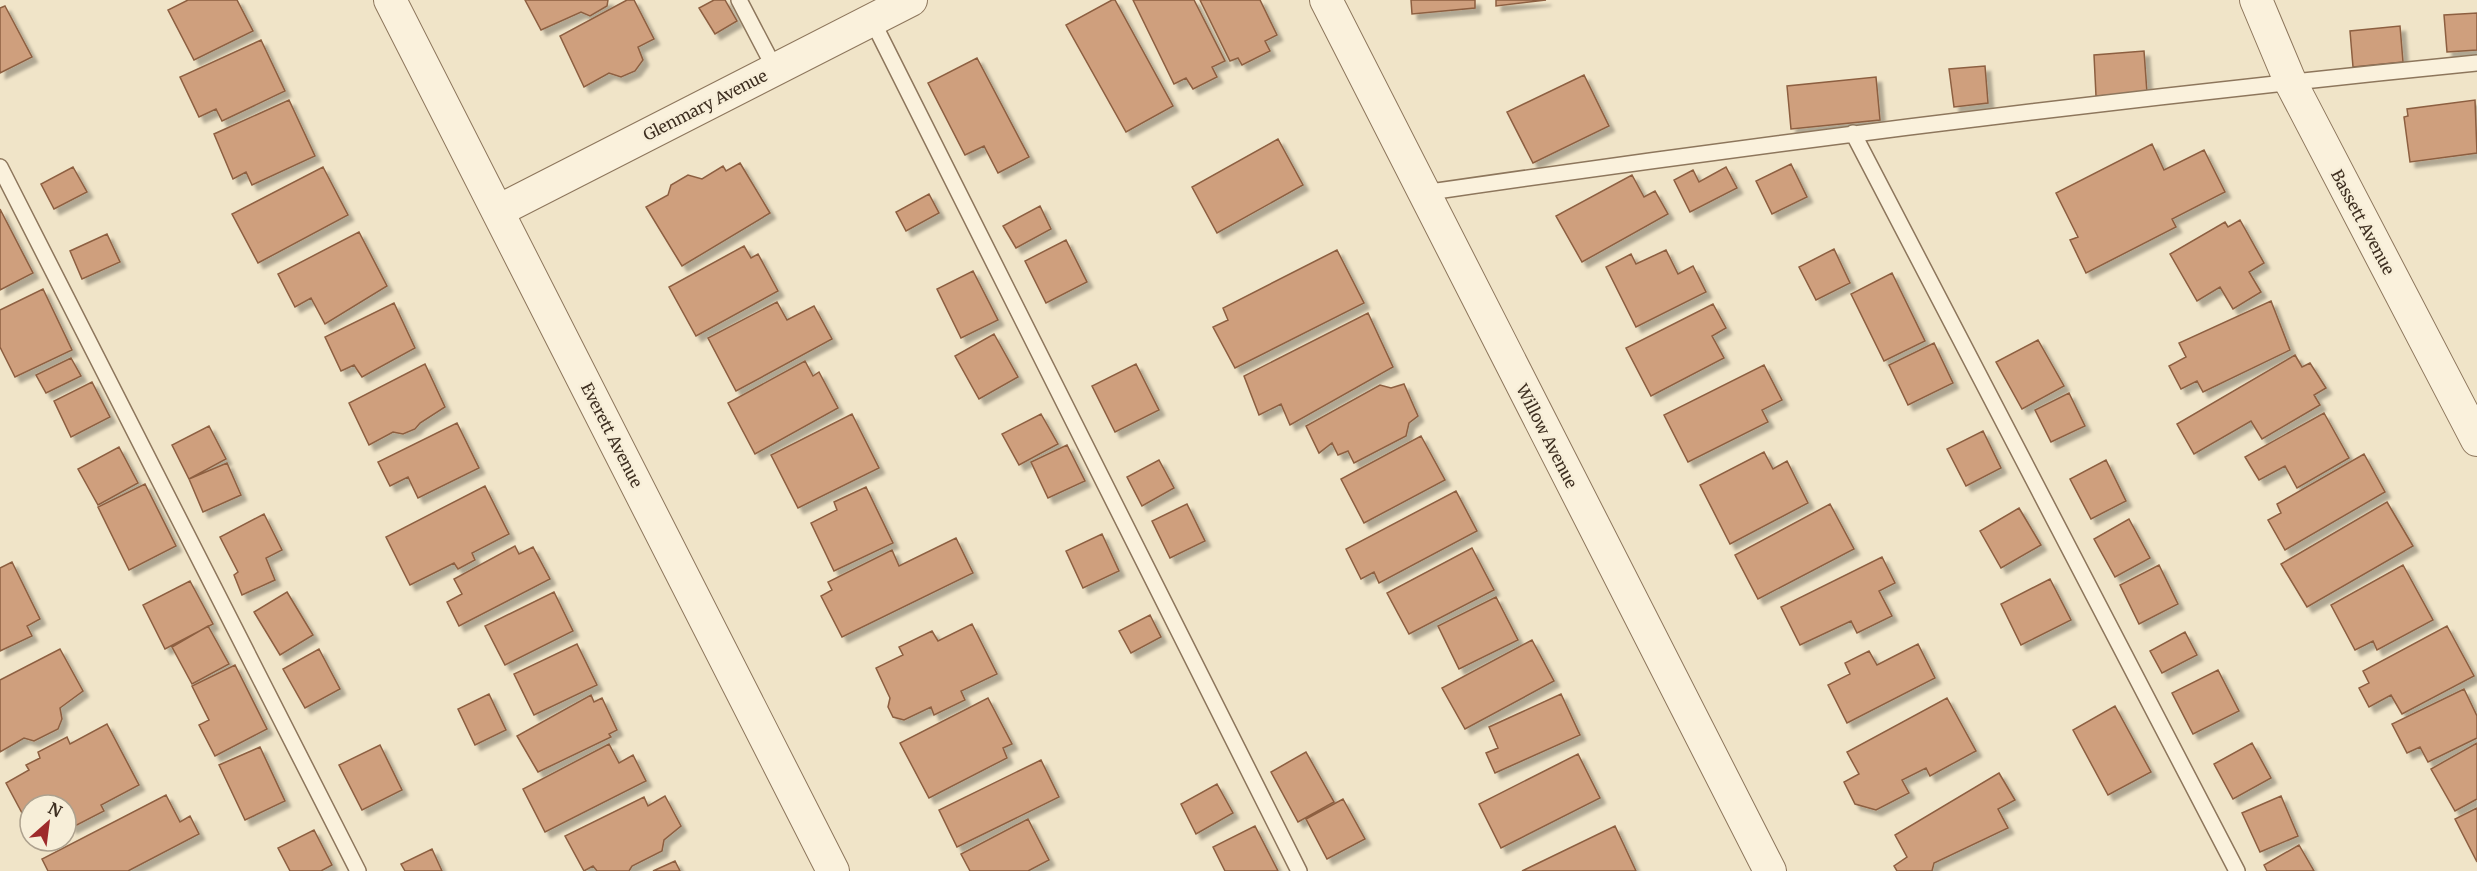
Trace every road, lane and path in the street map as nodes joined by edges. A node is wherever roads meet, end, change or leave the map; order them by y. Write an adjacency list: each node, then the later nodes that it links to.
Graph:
1 (390, 0): 13 (street, Everett Avenue)
2 (739, 0): 8 (lane)
3 (911, 0): 6 (street, Glenmary Avenue)
4 (1326, 0): 12 (street, Willow Avenue)
5 (2256, 0): 9 (street, Bassett Avenue)
6 (872, 20): 8 (street, Glenmary Avenue); 17 (lane)
7 (2477, 63): 9 (lane)
8 (775, 69): 13 (street, Glenmary Avenue)
9 (2290, 81): 10 (lane); 14 (street, Bassett Avenue)
10 (1853, 134): 12 (lane); 19 (lane)
11 (0, 167): 15 (lane)
12 (1423, 193): 18 (street, Willow Avenue)
13 (498, 211): 16 (street, Everett Avenue)
14 (2477, 441)
15 (358, 871)
16 (833, 871)
17 (1299, 871)
18 (1770, 871)
19 (2237, 871)

